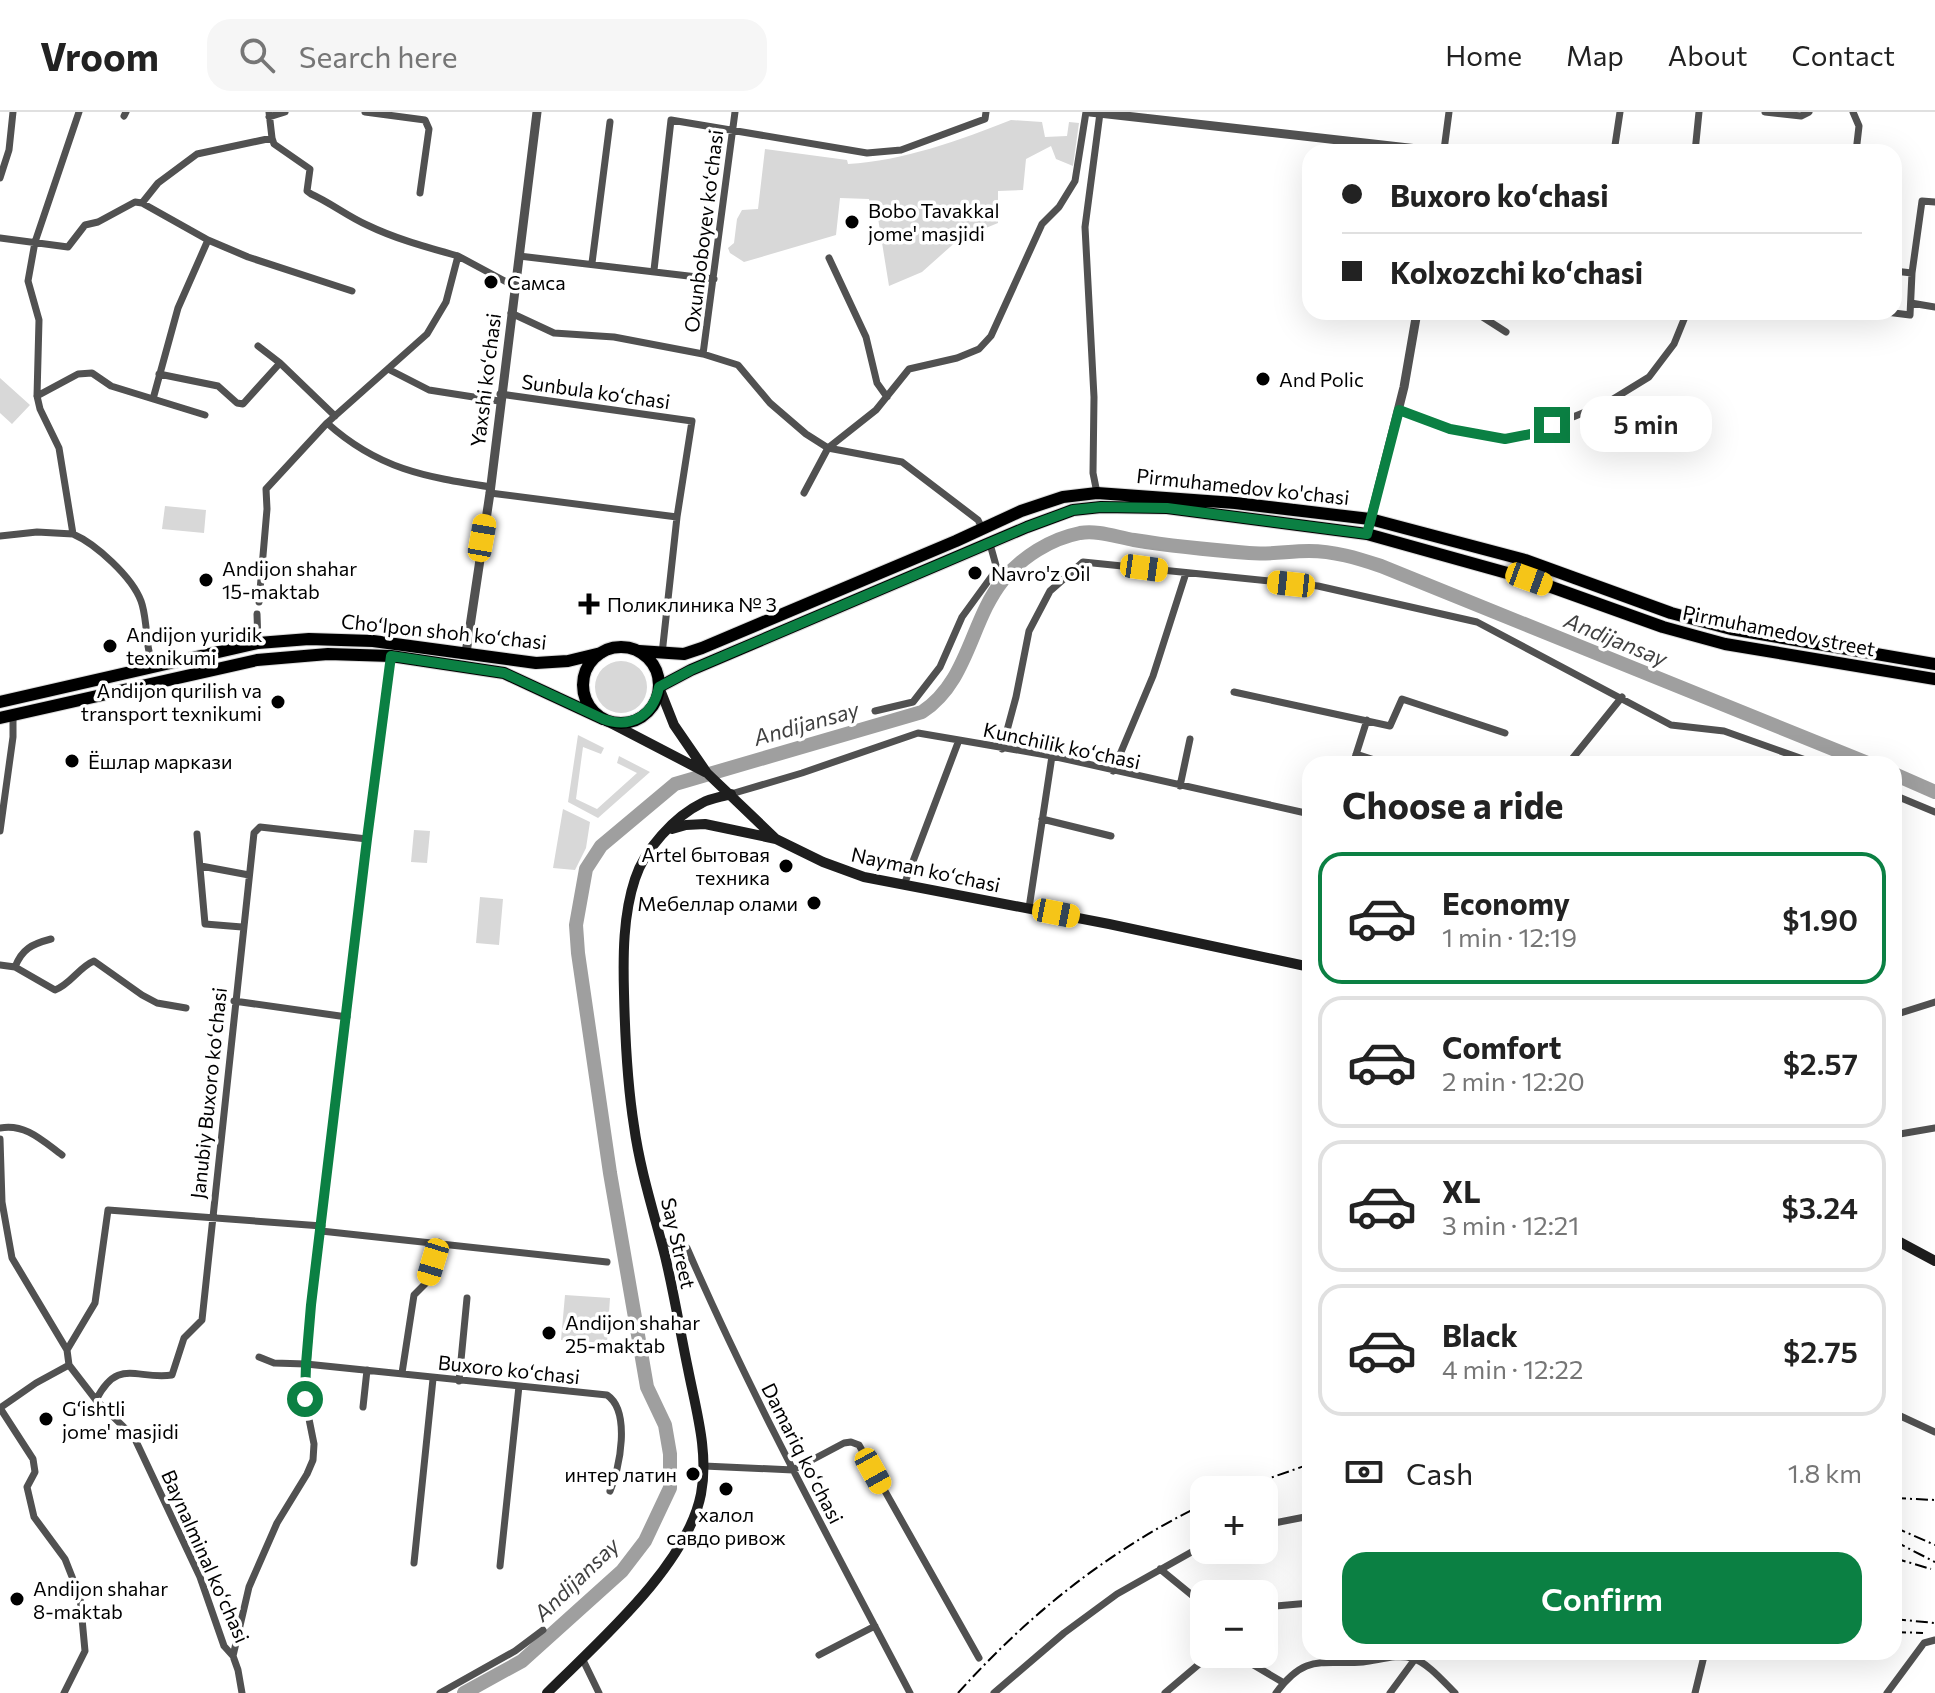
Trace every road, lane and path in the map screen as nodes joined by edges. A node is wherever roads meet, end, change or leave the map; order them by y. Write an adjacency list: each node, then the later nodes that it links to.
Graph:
1 (13, 112): 25 (street)
2 (79, 112): 31 (street)
3 (285, 112): 15 (street)
4 (365, 112): 26 (street)
5 (537, 112): 33 (street, Yaxshi koʻchasi)
6 (735, 112): 18 (street, Oxunboboyev koʻchasi)
7 (986, 112): 18 (street)
8 (1092, 112): 16 (street); 57 (street); 66 (street)
9 (1449, 112): 21 (street)
10 (1620, 112): 22 (street)
11 (1699, 112): 23 (street)
12 (1765, 112): 13 (street)
13 (1809, 112)
14 (1853, 112): 24 (street)
15 (269, 114): 19 (street)
16 (1114, 114): 20 (street)
17 (610, 122): 35 (street)
18 (732, 132): 36 (street); 39 (street, Oxunboboyev koʻchasi)
19 (272, 138): 28 (street); 32 (street)
20 (1382, 144)
21 (1445, 144)
22 (1615, 144)
23 (1696, 144)
24 (1857, 144)
25 (0, 178)
26 (420, 193)
27 (1935, 202): 38 (street)
28 (142, 203): 30 (street); 31 (street)
29 (0, 238): 31 (street)
30 (208, 240): 41 (street); 54 (street)
31 (35, 242): 55 (street)
32 (458, 256): 40 (street); 53 (street)
33 (519, 256): 35 (street); 40 (street, Yaxshi koʻchasi)
34 (829, 258): 57 (street)
35 (592, 263): 36 (street)
36 (654, 270): 39 (street)
37 (1902, 272): 38 (street)
38 (1912, 273): 42 (street)
39 (714, 279): 51 (street, Oxunboboyev koʻchasi)
40 (514, 286): 44 (street, Yaxshi koʻchasi)
41 (352, 291)
42 (1911, 303): 43 (street); 45 (street)
43 (1935, 307)
44 (511, 313): 51 (street, Oxunboboyev koʻchasi); 56 (street, Yaxshi koʻchasi)
45 (1902, 314)
46 (1416, 320): 59 (street)
47 (1488, 320): 49 (street)
48 (1684, 320): 59 (street)
49 (1506, 332)
50 (258, 346): 52 (street)
51 (703, 354): 63 (street, Oxunboboyev koʻchasi)
52 (280, 363): 54 (street); 61 (street)
53 (388, 369): 56 (street); 61 (street)
54 (159, 374): 58 (street)
55 (37, 396): 58 (street); 70 (street)
56 (500, 397): 64 (street, Yaxshi koʻchasi); 67 (street, Sunbula koʻchasi)
57 (887, 397): 63 (street)
58 (153, 399): 60 (street)
59 (1399, 410): 68 (street)
60 (205, 415)
61 (335, 416): 62 (street)
62 (327, 423): 64 (street); 75 (street)
63 (828, 448): 65 (street); 69 (street, Oxunboboyev koʻchasi)
64 (490, 490): 67 (street); 81 (street, Yaxshi koʻchasi)
65 (804, 493)
66 (1097, 493): 68 (main road, Pirmuhamedov ko'chasi); 69 (main road, Pirmuhamedov ko'chasi)
67 (677, 517): 83 (street, Sunbula koʻchasi)
68 (1370, 519): 71 (street); 85 (main road, Pirmuhamedov ko'chasi)
69 (982, 528): 83 (main road, Pirmuhamedov ko'chasi)
70 (73, 534): 72 (street); 77 (street)
71 (1367, 534): 73 (main road, Pirmuhamedov street); 87 (main road, Pirmuhamedov street)
72 (0, 536)
73 (990, 544): 88 (main road, Pirmuhamedov street); 92 (street)
74 (1186, 573): 90 (street); 99 (street); 105 (street)
75 (259, 602)
76 (257, 614): 78 (street)
77 (146, 627)
78 (258, 643): 81 (main road, Choʻlpon shoh koʻchasi); 86 (main road, Choʻlpon shoh koʻchasi)
79 (148, 646): 86 (street)
80 (639, 651): 82 (main road); 83 (main road); 88 (main road)
81 (466, 653): 82 (main road, Choʻlpon shoh koʻchasi)
82 (601, 653): 94 (main road)
83 (662, 654)
84 (391, 656): 93 (main road, Choʻlpon shoh koʻchasi); 94 (main road, Choʻlpon shoh koʻchasi); 117 (street)
85 (1935, 664)
86 (152, 667): 91 (main road, Choʻlpon shoh koʻchasi)
87 (1935, 679)
88 (659, 687): 94 (main road); 106 (main road)
89 (1234, 692): 95 (street)
90 (1622, 697): 103 (street); 104 (street)
91 (4, 700): 93 (main road)
92 (875, 711)
93 (6, 716): 113 (street)
94 (603, 719): 106 (main road)
95 (1367, 720): 96 (street); 100 (street)
96 (1505, 733)
97 (1190, 739): 107 (street)
98 (959, 740): 99 (street, Kunchilik koʻchasi); 108 (street); 121 (street, Kunchilik koʻchasi)
99 (1002, 749): 101 (street, Kunchilik koʻchasi)
100 (1356, 754): 102 (street)
101 (1052, 756): 105 (street, Kunchilik koʻchasi); 112 (street)
102 (1362, 756)
103 (1574, 756)
104 (1794, 756)
105 (1113, 771): 107 (street, Kunchilik koʻchasi)
106 (707, 773): 108 (main road)
107 (1180, 786): 110 (street, Kunchilik koʻchasi)
108 (731, 794): 114 (main road, Say Street); 118 (main road)
109 (1902, 798): 111 (street)
110 (1302, 812)
111 (1935, 812)
112 (1042, 819): 116 (street); 122 (street)
113 (0, 831)
114 (667, 832): 118 (main road); 140 (main road, Say Street)
115 (197, 834): 119 (street)
116 (1111, 836)
117 (367, 839): 120 (street, Janubiy Buxoro koʻchasi); 132 (street)
118 (776, 839): 121 (main road, Nayman koʻchasi)
119 (201, 866): 120 (street); 123 (street)
120 (249, 875): 123 (street, Janubiy Buxoro koʻchasi)
121 (904, 885): 122 (main road, Nayman koʻchasi)
122 (1029, 908): 126 (main road, Nayman koʻchasi)
123 (242, 927): 128 (street, Janubiy Buxoro koʻchasi)
124 (51, 939): 127 (street)
125 (0, 965): 127 (street)
126 (1302, 965)
127 (15, 967): 130 (street)
128 (234, 1001): 132 (street); 138 (street, Janubiy Buxoro koʻchasi)
129 (1935, 1002): 131 (street)
130 (186, 1008)
131 (1902, 1012)
132 (347, 1017): 139 (street)
133 (0, 1128): 137 (street)
134 (1935, 1128): 135 (street)
135 (1902, 1134)
136 (0, 1139): 146 (street)
137 (62, 1155)
138 (211, 1218): 139 (street); 146 (street); 155 (street, Janubiy Buxoro koʻchasi)
139 (321, 1229): 141 (street); 148 (street)
140 (661, 1241): 160 (main road, Say Street); 161 (street, Damariq koʻchasi)
141 (439, 1242): 144 (street); 151 (street)
142 (1902, 1243): 143 (main road)
143 (1935, 1261)
144 (607, 1262)
145 (467, 1298): 153 (street)
146 (67, 1350): 149 (street)
147 (259, 1357): 148 (street, Buxoro koʻchasi)
148 (306, 1364): 150 (street, Buxoro koʻchasi); 176 (street)
149 (69, 1365): 155 (street, Baynalminal koʻchasi); 157 (street)
150 (367, 1370): 151 (street, Buxoro koʻchasi); 156 (street)
151 (402, 1373): 152 (street, Buxoro koʻchasi)
152 (433, 1379): 153 (street, Buxoro koʻchasi); 166 (street)
153 (459, 1381): 154 (street, Buxoro koʻchasi)
154 (519, 1386): 162 (street, Buxoro koʻchasi); 167 (street)
155 (96, 1400): 176 (street, Baynalminal koʻchasi)
156 (363, 1407)
157 (0, 1408): 186 (street)
158 (1902, 1417): 159 (street)
159 (1935, 1432)
160 (704, 1466): 161 (street); 177 (main road, Say Street)
161 (793, 1470): 172 (street, Damariq koʻchasi); 178 (street)
162 (610, 1491)
163 (1302, 1518): 164 (street)
164 (1278, 1522)
165 (1190, 1553): 168 (street)
166 (414, 1563)
167 (500, 1566)
168 (1160, 1569): 169 (street); 192 (street)
169 (1190, 1594)
170 (1302, 1604): 171 (street)
171 (1278, 1606)
172 (875, 1626): 175 (street); 191 (street, Damariq koʻchasi)
173 (543, 1630): 188 (street)
174 (1935, 1640): 198 (street)
175 (819, 1655)
176 (233, 1656): 187 (street, Baynalminal koʻchasi)
177 (582, 1658): 189 (main road, Say Street); 190 (street)
178 (979, 1658)
179 (1374, 1660): 185 (street)
180 (1414, 1660): 195 (street)
181 (1416, 1660): 196 (street)
182 (1703, 1660): 197 (street)
183 (1194, 1668): 193 (street)
184 (1259, 1668): 185 (street)
185 (1284, 1683): 194 (street)
186 (64, 1693)
187 (242, 1693)
188 (440, 1693)
189 (547, 1693)
190 (599, 1693)
191 (910, 1693)
192 (994, 1693)
193 (1165, 1693)
194 (1276, 1693)
195 (1390, 1693)
196 (1455, 1693)
197 (1695, 1693)
198 (1887, 1693)

